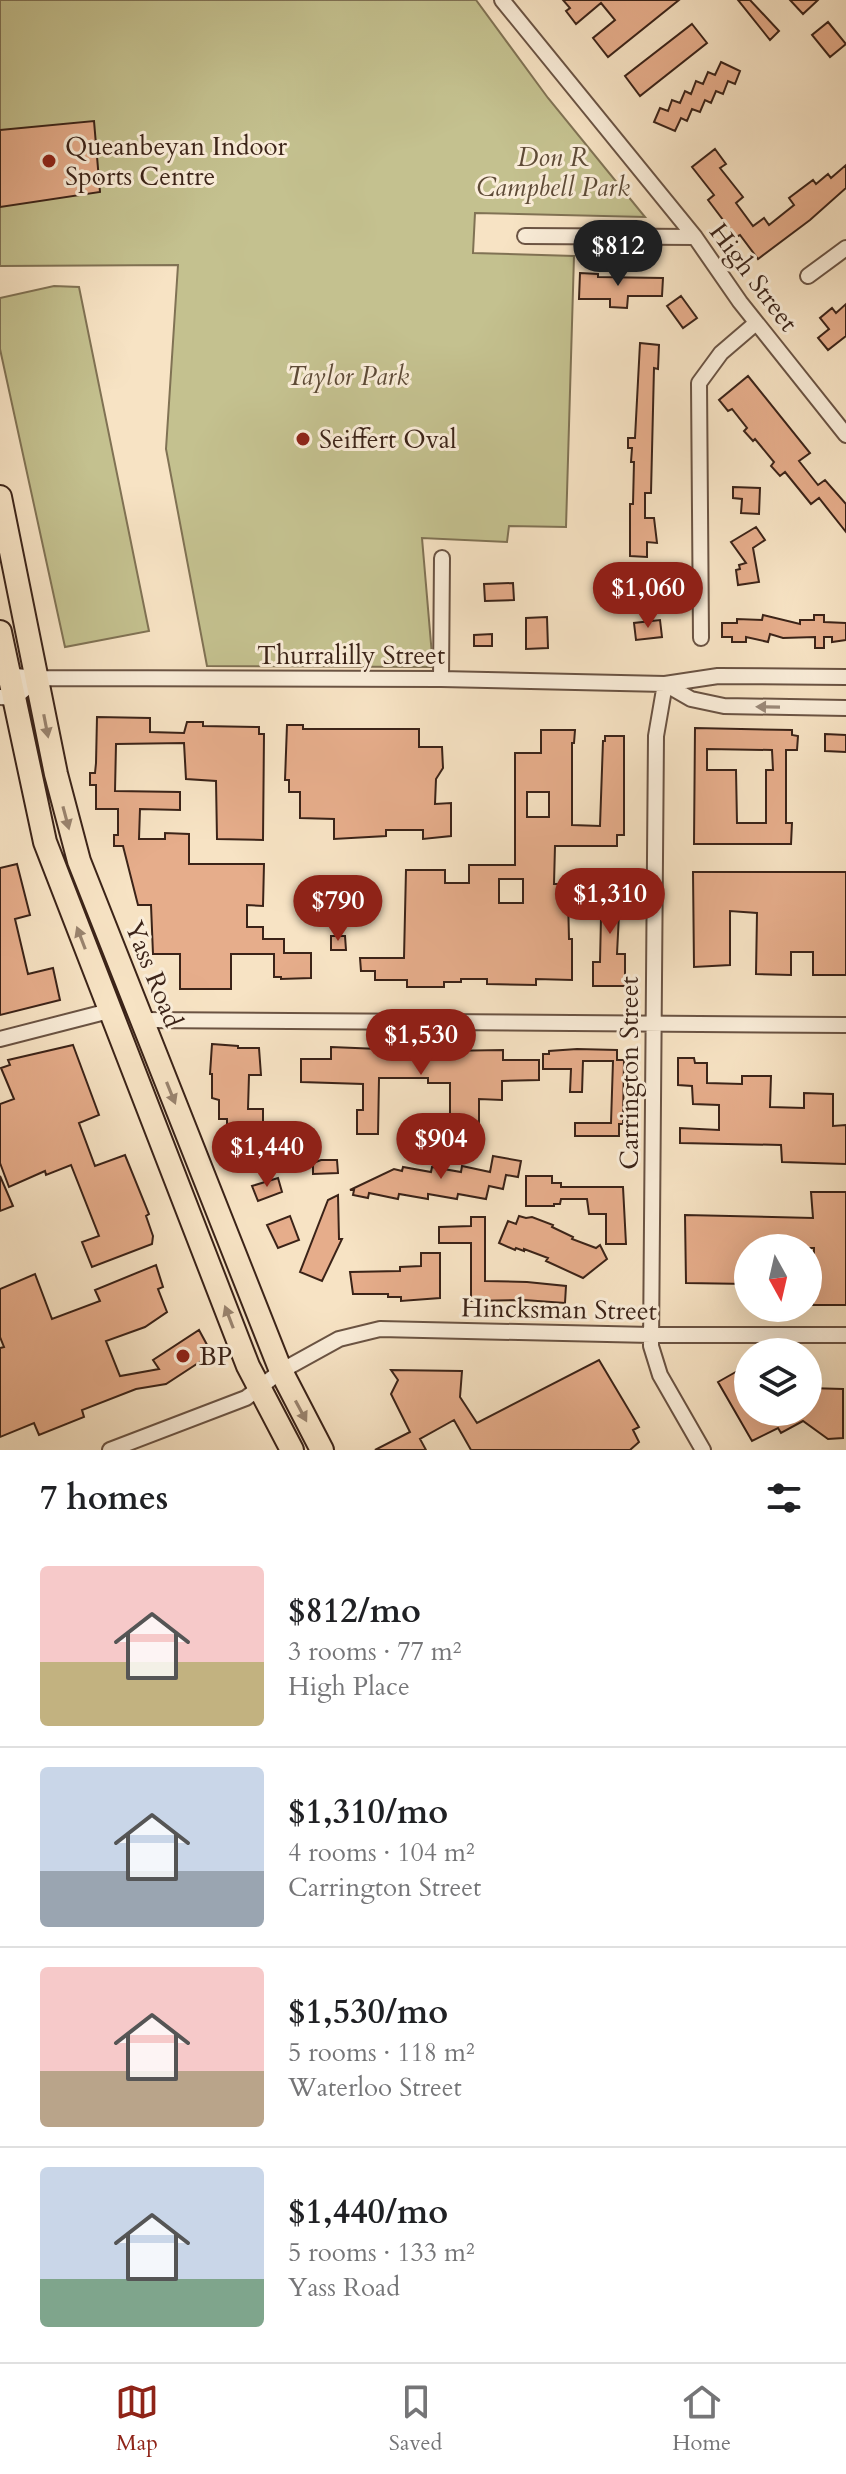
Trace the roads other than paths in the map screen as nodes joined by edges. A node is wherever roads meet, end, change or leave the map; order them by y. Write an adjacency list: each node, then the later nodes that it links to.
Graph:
1 (502, 0): 3 (street, High Street)
2 (525, 236): 3 (street)
3 (695, 237): 6 (street, High Street)
4 (846, 248): 5 (street)
5 (808, 276)
6 (756, 323): 7 (street, High Street); 11 (street)
7 (846, 435)
8 (0, 497): 14 (main road, Yass Road)
9 (442, 558): 15 (street)
10 (0, 632): 12 (main road, Yass Road)
11 (701, 638)
12 (4, 675): 14 (street, Thurralilly Street); 17 (main road, Yass Road)
13 (846, 677): 16 (street, Thurralilly Street)
14 (38, 678): 15 (street, Thurralilly Street); 17 (street); 20 (main road, Yass Road, one-way to 20)
15 (441, 679): 16 (street, Thurralilly Street)
16 (665, 684): 18 (street, Thurralilly Street, one-way to 16); 21 (street, Carrington Street)
17 (7, 698): 19 (main road, Yass Road, one-way to 17)
18 (846, 708)
19 (109, 1011): 20 (main road); 23 (street); 27 (main road, Yass Road, one-way to 19)
20 (142, 1020): 21 (street); 26 (main road, Yass Road, one-way to 26)
21 (653, 1023): 22 (street); 24 (street, Carrington Street)
22 (846, 1025)
23 (0, 1039)
24 (651, 1335): 25 (street, Hincksman Street); 26 (street, Hincksman Street); 31 (street, Carrington Street)
25 (846, 1335)
26 (281, 1371): 27 (street, Hincksman Street); 30 (main road, Yass Road, one-way to 30)
27 (260, 1388): 28 (street, Hincksman Street); 29 (main road, Yass Road)
28 (110, 1450)
29 (292, 1450)
30 (322, 1450)
31 (703, 1450)

